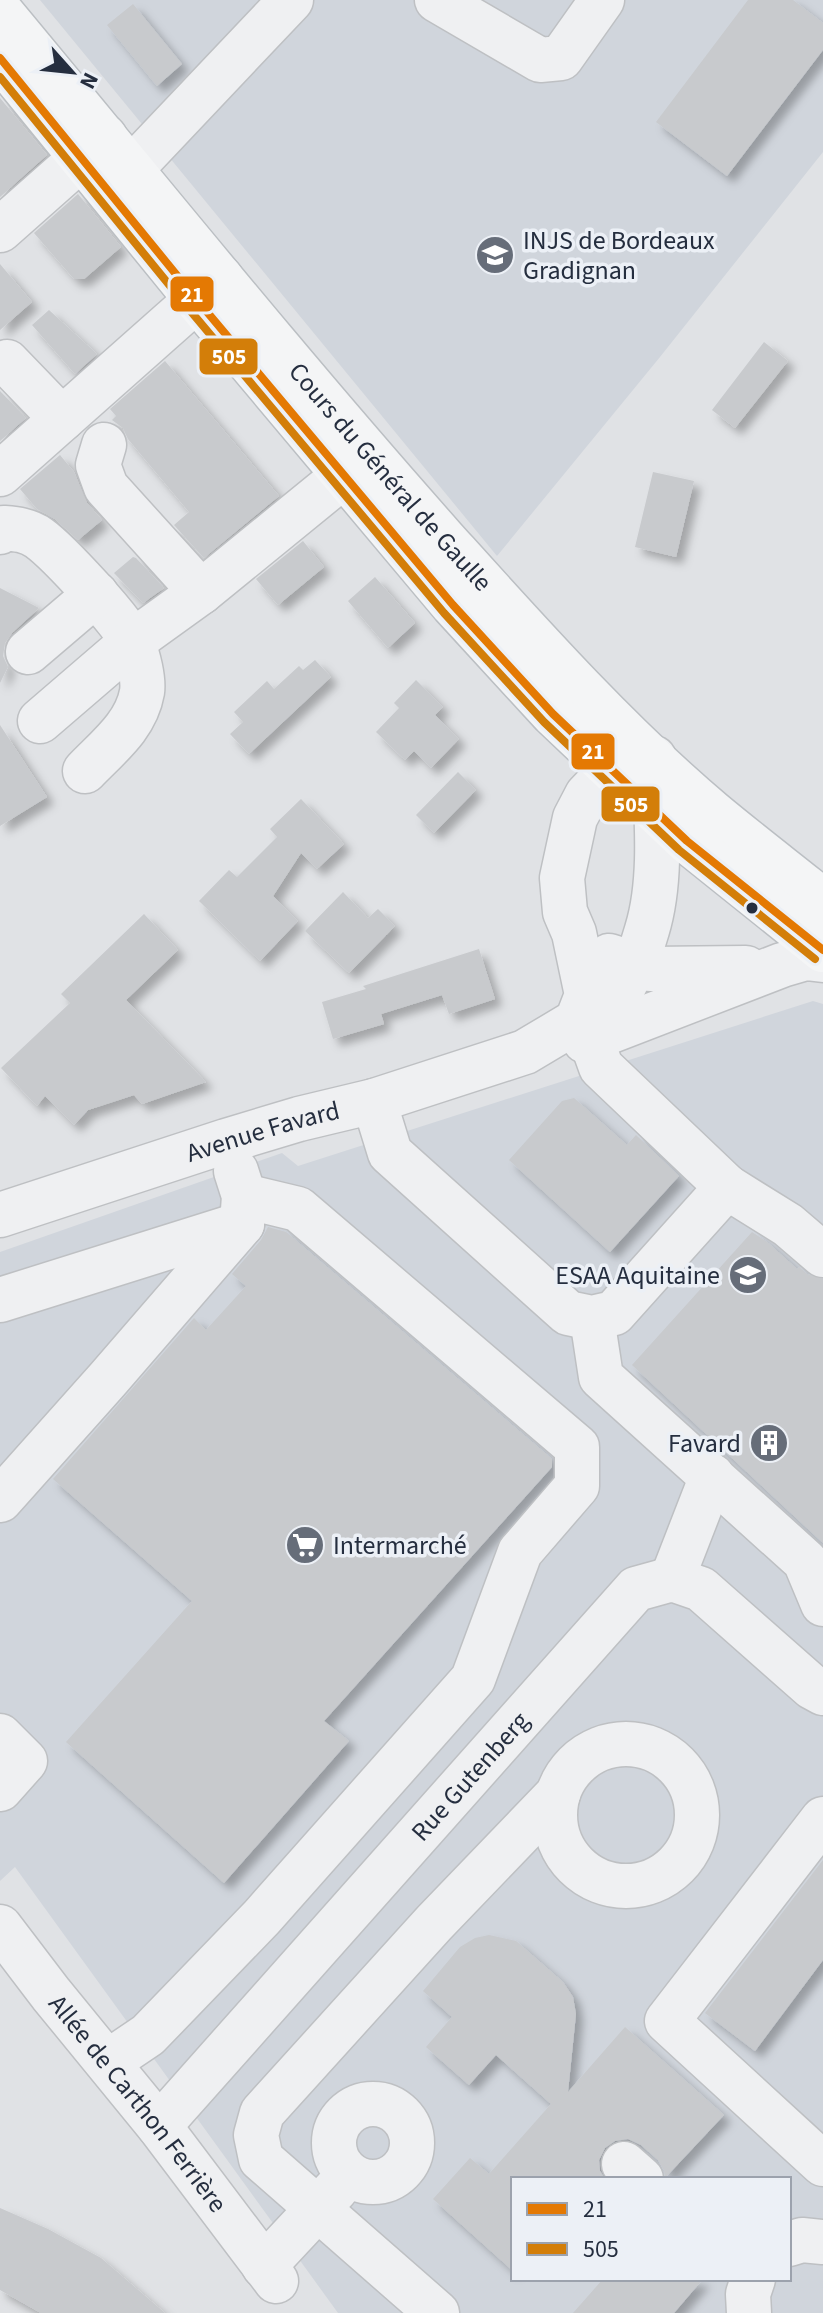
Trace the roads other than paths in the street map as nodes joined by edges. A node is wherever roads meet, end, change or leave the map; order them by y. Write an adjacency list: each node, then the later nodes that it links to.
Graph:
1 (291, 0): 6 (street)
2 (437, 0): 3 (street)
3 (602, 0)
4 (0, 11): 6 (main road, Cours du Général de Gaulle)
5 (0, 58): 6 (main road, Cours du Général de Gaulle)
6 (105, 154): 7 (street); 8 (main road, Cours du Général de Gaulle)
7 (0, 230)
8 (209, 289): 10 (street); 12 (main road, Cours du Général de Gaulle)
9 (7, 362): 10 (street)
10 (62, 419): 13 (street)
11 (104, 445): 15 (street)
12 (357, 466): 15 (street); 20 (main road, Cours du Général de Gaulle); 22 (main road, Cours du Général de Gaulle)
13 (0, 474)
14 (0, 532): 16 (street)
15 (201, 592): 17 (street)
16 (96, 594): 17 (street); 18 (street)
17 (133, 641): 19 (street); 21 (street)
18 (28, 652)
19 (40, 721)
20 (654, 758): 22 (street); 23 (street); 24 (main road, Cours du Général de Gaulle)
21 (85, 771)
22 (610, 771): 23 (main road, Cours du Général de Gaulle); 25 (street, Avenue Favard)
23 (656, 814): 26 (main road, Cours du Général de Gaulle); 28 (street)
24 (823, 901)
25 (574, 933): 28 (street, Avenue Favard); 30 (street, Avenue Favard)
26 (823, 950)
27 (802, 963): 28 (street, Avenue Favard); 29 (street, Avenue Favard)
28 (635, 965): 29 (street)
29 (591, 1039): 30 (street, Avenue Favard); 33 (street)
30 (525, 1052): 31 (street, Avenue Favard)
31 (374, 1101): 32 (street, Avenue Favard); 38 (street)
32 (226, 1141): 34 (street); 35 (street, Avenue Favard)
33 (727, 1187): 36 (street); 38 (street)
34 (243, 1210): 37 (street); 40 (street); 49 (street)
35 (0, 1215)
36 (823, 1255)
37 (0, 1300)
38 (592, 1318): 39 (street)
39 (712, 1476): 41 (street); 42 (street)
40 (0, 1500)
41 (672, 1579): 43 (street); 50 (street, Rue Gutenberg)
42 (823, 1604)
43 (819, 1695)
44 (0, 1736): 45 (street)
45 (0, 1789)
46 (558, 1794): 53 (street)
47 (823, 1819): 51 (street)
48 (0, 1927): 49 (street, Allée de Carthon Ferrière)
49 (108, 2062): 50 (street, Allée de Carthon Ferrière)
50 (159, 2126): 53 (street, Allée de Carthon Ferrière)
51 (823, 2164)
52 (349, 2175): 53 (street)
53 (317, 2210): 57 (street)
54 (823, 2242): 55 (street)
55 (791, 2243)
56 (752, 2281): 58 (street)
57 (437, 2313)
58 (749, 2313)

